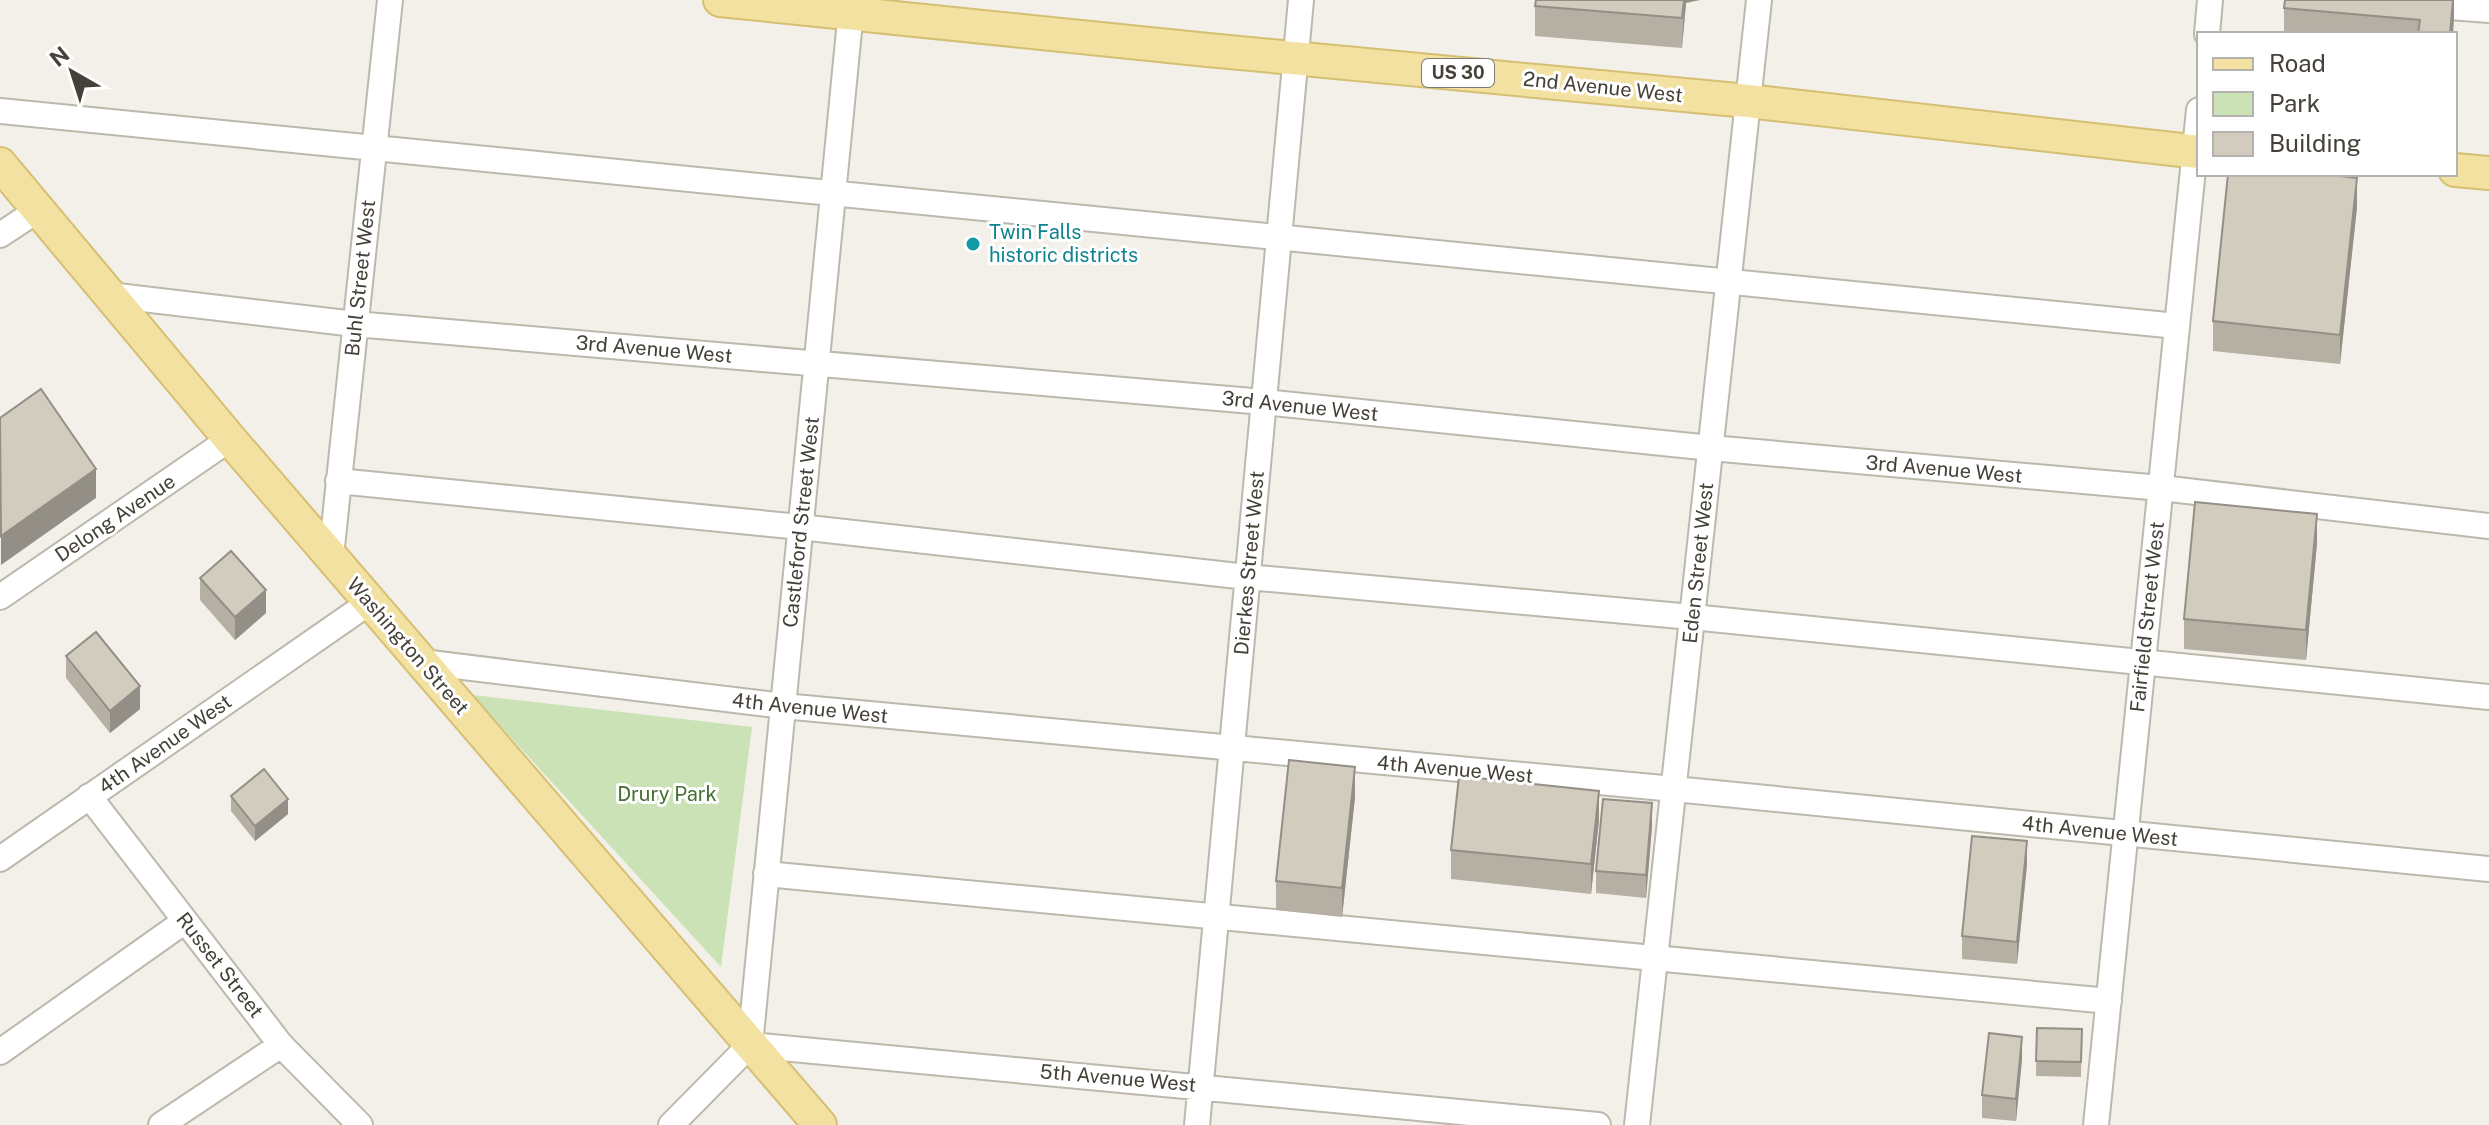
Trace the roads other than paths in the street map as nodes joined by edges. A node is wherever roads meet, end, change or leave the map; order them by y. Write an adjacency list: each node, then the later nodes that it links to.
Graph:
1 (390, 0): 13 (street, Buhl Street West)
2 (720, 0): 7 (main road, 2nd Avenue West / US 30)
3 (1301, 0): 10 (street, Dierkes Street West)
4 (1759, 0): 11 (street, Eden Street West)
5 (2210, 0): 9 (street)
6 (2358, 0): 8 (street)
7 (852, 6): 10 (main road, 2nd Avenue West / US 30); 18 (street, Castleford Street West)
8 (2489, 10)
9 (2207, 32)
10 (1296, 57): 11 (main road, 2nd Avenue West / US 30); 21 (street, Dierkes Street West)
11 (1748, 101): 14 (main road, 2nd Avenue West / US 30); 22 (street, Eden Street West)
12 (0, 111): 13 (street)
13 (374, 148): 18 (street); 24 (street, Buhl Street West)
14 (2197, 152): 25 (street, Fairfield Street West)
15 (0, 164): 19 (main road, Washington Street)
16 (2457, 170): 17 (main road)
17 (2489, 173)
18 (833, 193): 21 (street); 26 (street, Castleford Street West)
19 (38, 210): 20 (street); 23 (main road, Washington Street)
20 (0, 235)
21 (1279, 236): 22 (street); 27 (street, Dierkes Street West)
22 (1729, 282): 25 (street); 29 (street, Eden Street West)
23 (109, 295): 24 (street, 3rd Avenue West); 28 (main road, Washington Street)
24 (355, 324): 26 (street, 3rd Avenue West); 30 (street, Buhl Street West)
25 (2177, 326): 31 (street, Fairfield Street West)
26 (816, 363): 27 (street, 3rd Avenue West); 33 (street, Castleford Street West)
27 (1264, 402): 29 (street, 3rd Avenue West); 35 (street, Dierkes Street West)
28 (230, 439): 34 (main road, Washington Street); 36 (street, Delong Avenue)
29 (1711, 448): 31 (street, 3rd Avenue West); 38 (street, Eden Street West)
30 (338, 481): 33 (street); 34 (street, Buhl Street West)
31 (2161, 488): 32 (street, 3rd Avenue West); 40 (street, Fairfield Street West)
32 (2489, 526)
33 (800, 527): 35 (street); 42 (street, Castleford Street West)
34 (331, 556): 37 (main road, Washington Street)
35 (1247, 577): 38 (street); 43 (street, Dierkes Street West)
36 (0, 597)
37 (370, 602): 39 (main road, Washington Street); 45 (street, 4th Avenue West)
38 (1692, 617): 40 (street); 44 (street, Eden Street West)
39 (422, 662): 42 (street, 4th Avenue West); 55 (main road, Washington Street)
40 (2143, 662): 41 (street); 46 (street, Fairfield Street West)
41 (2489, 697)
42 (783, 706): 43 (street, 4th Avenue West); 49 (street, Castleford Street West)
43 (1232, 749): 44 (street, 4th Avenue West); 50 (street, Dierkes Street West)
44 (1674, 789): 46 (street, 4th Avenue West); 52 (street, Eden Street West)
45 (89, 796): 47 (street, 4th Avenue West); 51 (street, Russet Street)
46 (2126, 834): 48 (street, 4th Avenue West); 53 (street, Fairfield Street West)
47 (0, 859)
48 (2489, 869)
49 (766, 874): 50 (street); 55 (street, Castleford Street West)
50 (1216, 916): 52 (street); 57 (street, Dierkes Street West)
51 (185, 921): 54 (street, Russet Street); 56 (street)
52 (1655, 958): 53 (street); 64 (street, Eden Street West)
53 (2109, 1001): 65 (street, Fairfield Street West)
54 (281, 1045): 58 (street); 59 (street, Russet Street)
55 (750, 1045): 57 (street, 5th Avenue West); 60 (street); 61 (main road, Washington Street)
56 (0, 1052)
57 (1200, 1086): 62 (street, Dierkes Street West); 63 (street, 5th Avenue West)
58 (161, 1125)
59 (360, 1125)
60 (671, 1125)
61 (820, 1125)
62 (1197, 1125)
63 (1598, 1125)
64 (1637, 1125)
65 (2096, 1125)

